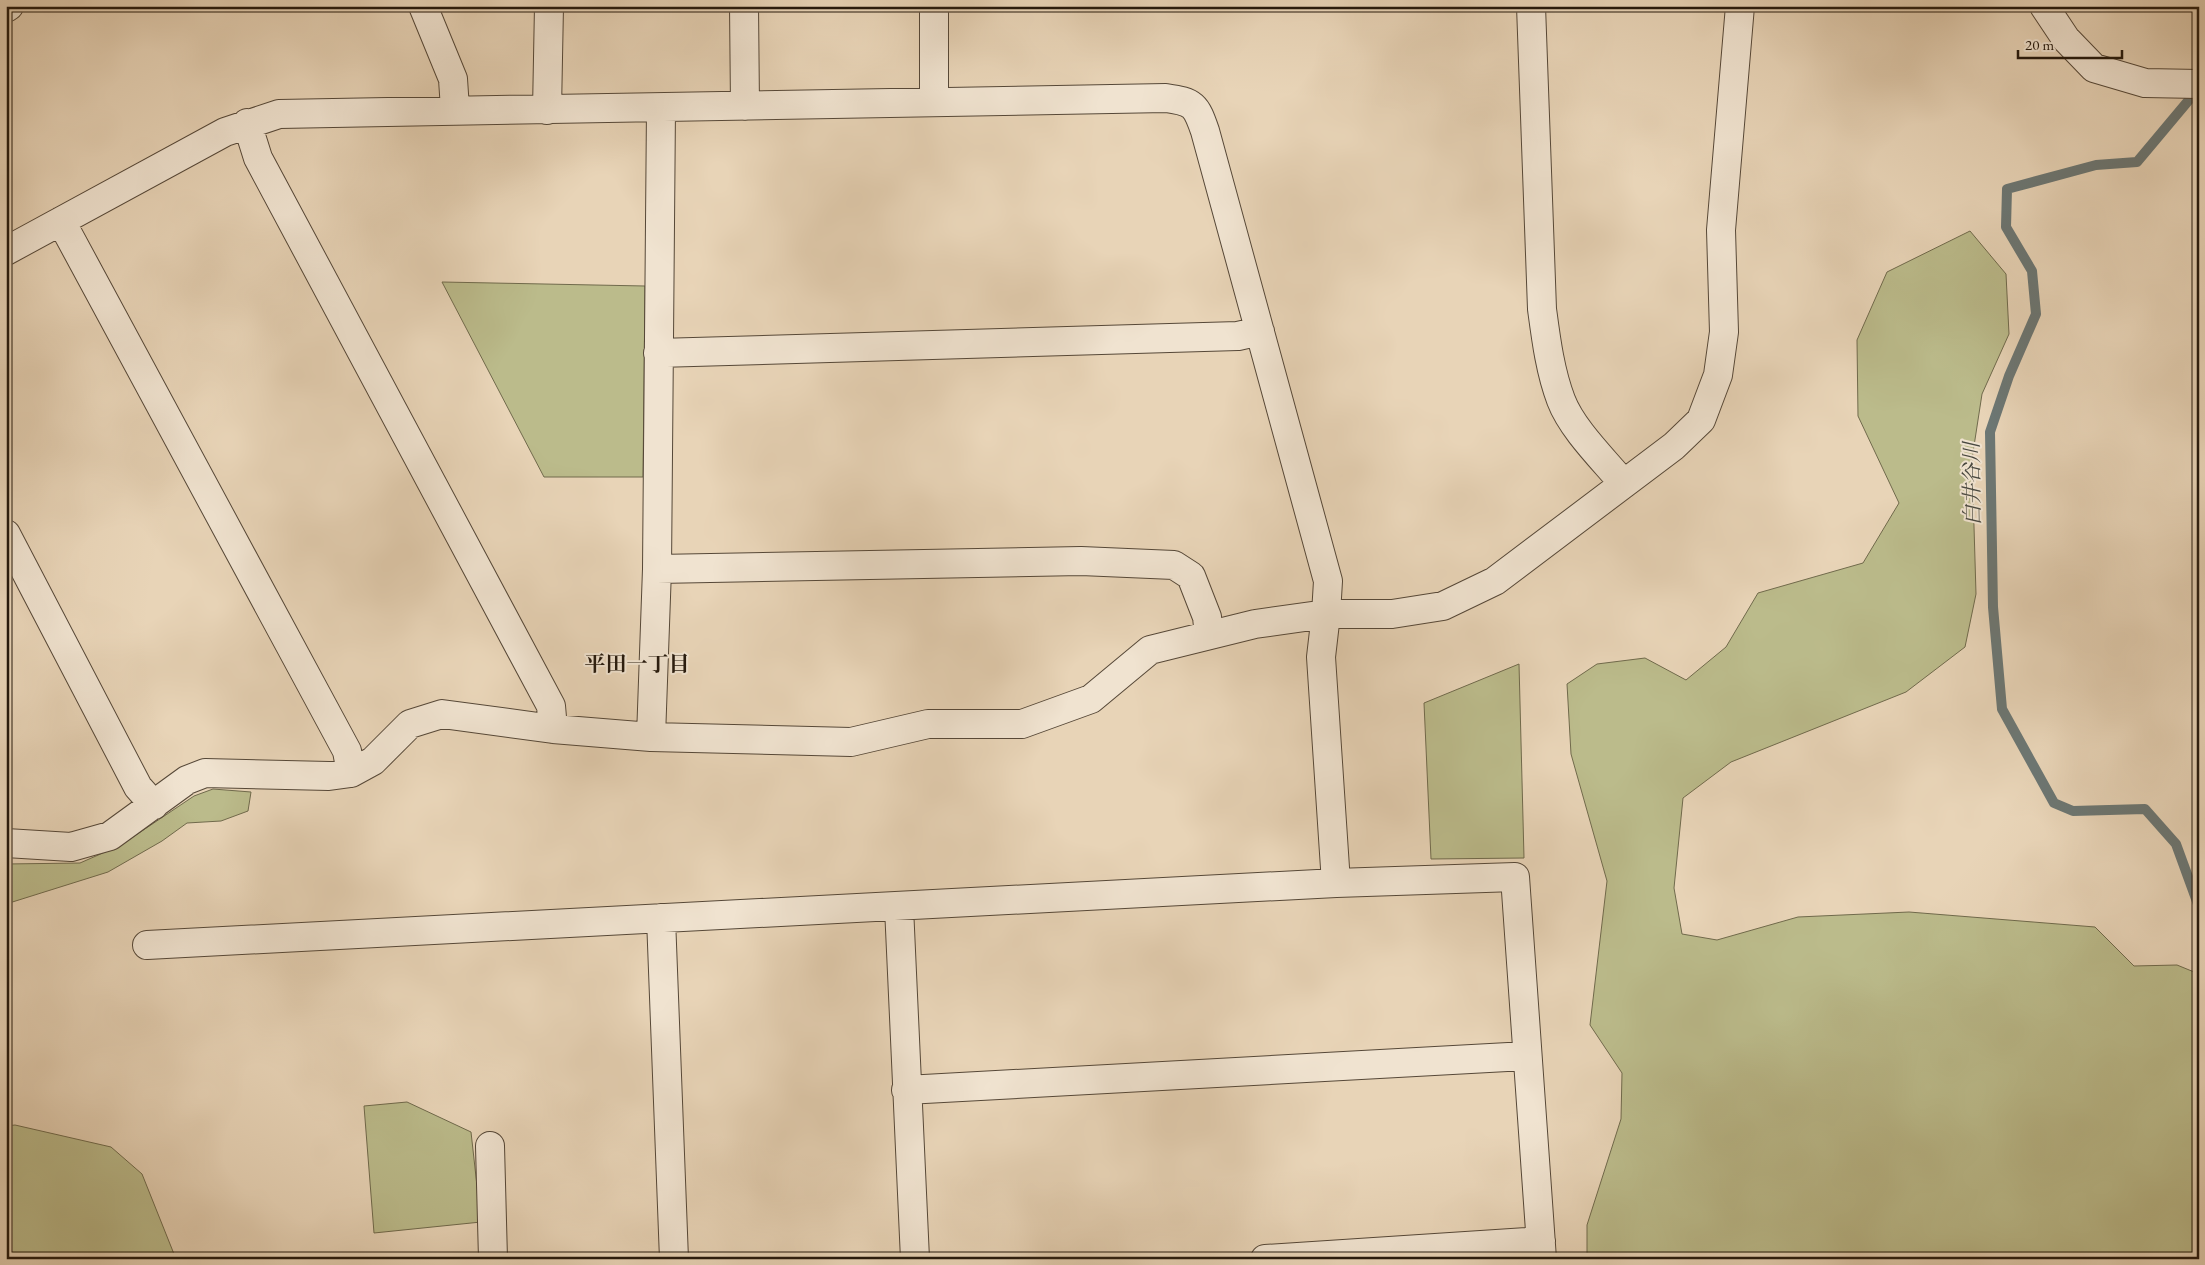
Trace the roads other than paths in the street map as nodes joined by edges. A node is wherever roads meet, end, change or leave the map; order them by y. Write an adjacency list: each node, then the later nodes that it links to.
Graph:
1 (423, 6): 12 (street)
2 (549, 6): 13 (street)
3 (744, 6): 10 (street)
4 (934, 6): 9 (street)
5 (1531, 6): 19 (street)
6 (1740, 6): 19 (street)
7 (2044, 6): 8 (street)
8 (2199, 84)
9 (934, 102): 10 (street); 17 (street)
10 (745, 106): 11 (street)
11 (661, 108): 13 (street); 18 (street)
12 (455, 109): 13 (street); 14 (street)
13 (547, 110)
14 (247, 123): 15 (street); 24 (street)
15 (61, 221): 16 (street); 26 (street)
16 (6, 250)
17 (1260, 331): 18 (street); 22 (street)
18 (658, 353): 21 (street)
19 (1623, 483): 22 (street)
20 (6, 534): 27 (street)
21 (657, 569): 23 (street); 25 (street)
22 (1326, 614): 23 (street); 29 (street)
23 (1209, 636): 25 (street)
24 (553, 728): 25 (street); 26 (street)
25 (651, 737)
26 (351, 773): 27 (street)
27 (154, 805): 28 (street)
28 (6, 843)
29 (1336, 884): 30 (street); 33 (street)
30 (899, 907): 31 (street); 34 (street)
31 (661, 918): 32 (street); 38 (street)
32 (147, 945)
33 (1527, 1056): 34 (street); 36 (street)
34 (906, 1090): 39 (street)
35 (490, 1146): 37 (street)
36 (1541, 1250): 40 (street)
37 (493, 1259)
38 (674, 1259)
39 (915, 1259)
40 (1265, 1259)

